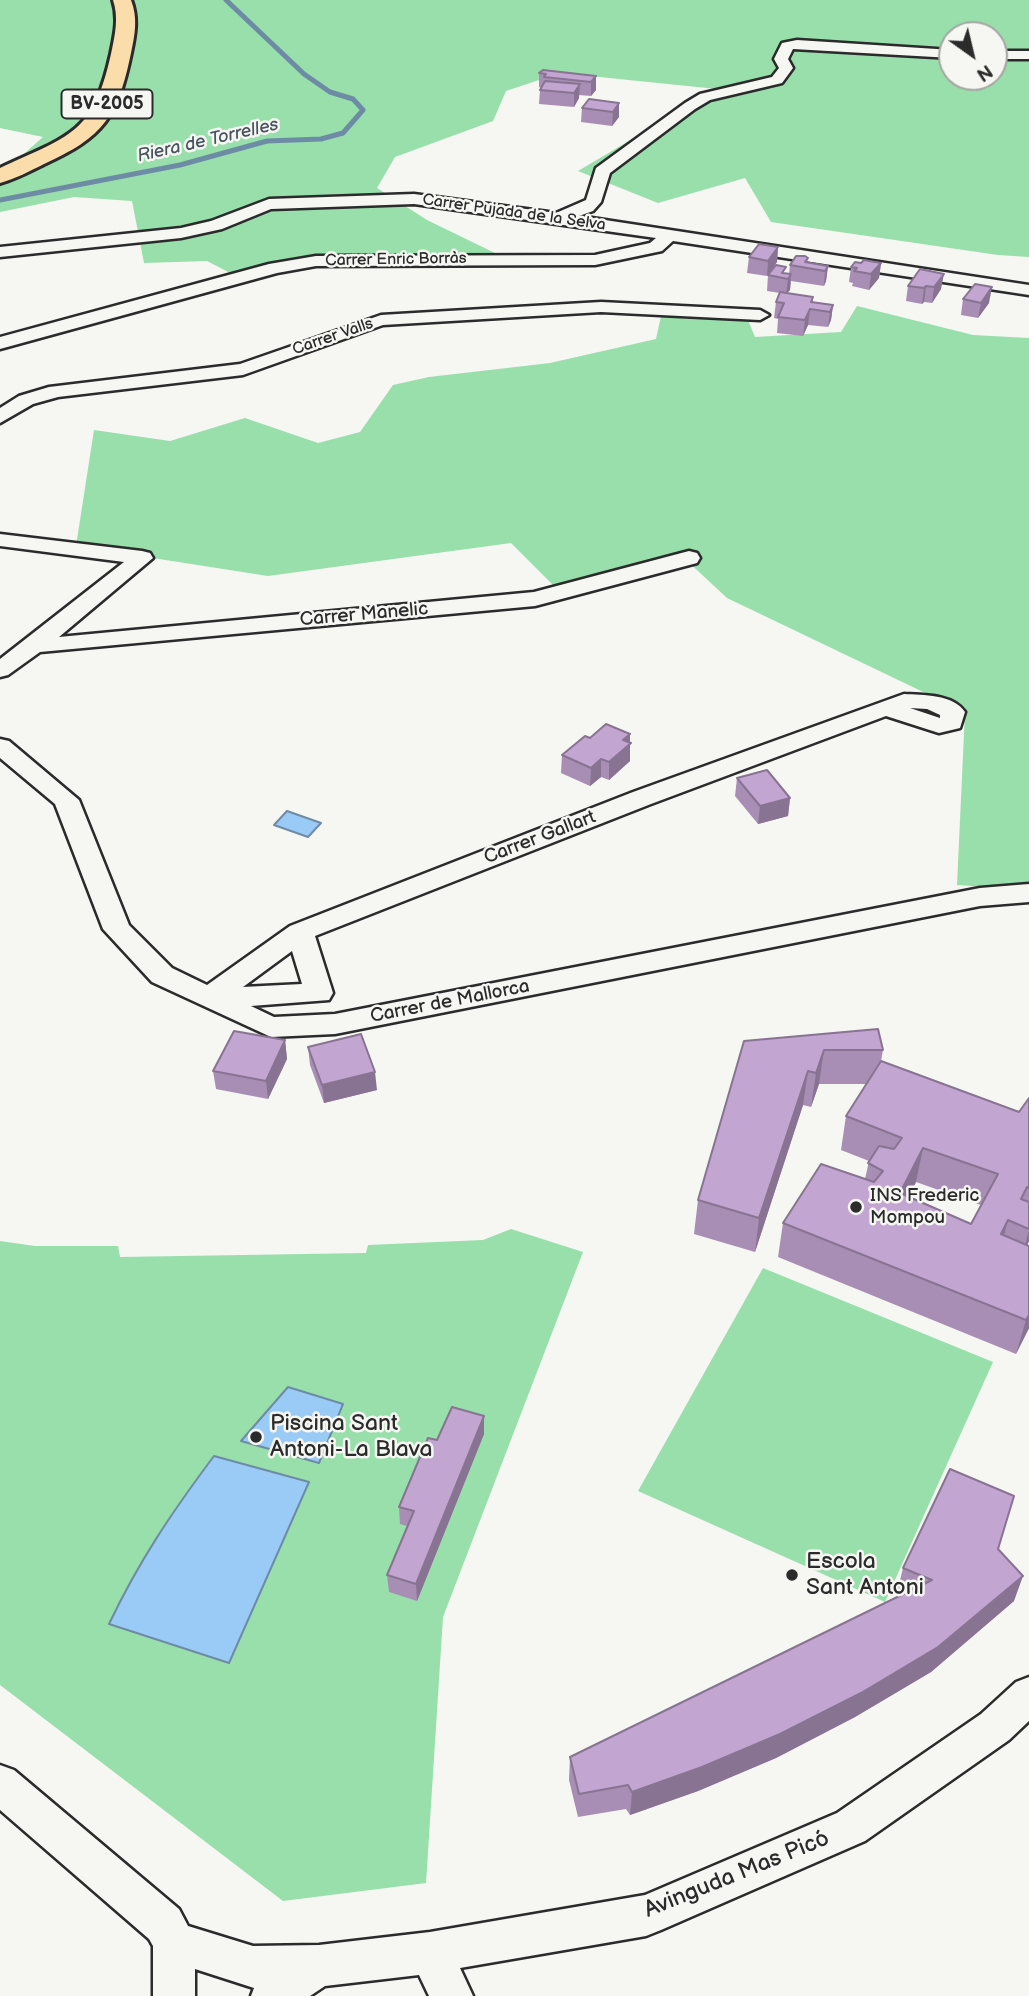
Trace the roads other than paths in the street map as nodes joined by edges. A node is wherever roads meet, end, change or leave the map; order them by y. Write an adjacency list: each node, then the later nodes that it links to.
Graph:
1 (121, 0): 5 (main road, BV-2005)
2 (938, 53): 7 (street)
3 (1008, 55): 4 (street)
4 (1029, 55)
5 (11, 166): 6 (main road, BV-2005)
6 (0, 176)
7 (557, 218): 8 (street, Carrer Pujada de la Selva); 9 (street, Carrer Pujada de la Selva)
8 (670, 235): 10 (street, Carrer Pujada de la Selva); 12 (street, Carrer Enric Borràs)
9 (0, 253)
10 (1029, 290)
11 (760, 315): 13 (street, Carrer Valls)
12 (0, 343)
13 (0, 417)
14 (0, 540): 16 (street)
15 (689, 558): 16 (street, Carrer Manelic)
16 (34, 646): 17 (street)
17 (0, 670)
18 (888, 709): 21 (street, Carrer Gallart)
19 (0, 746): 22 (street, Carrer de Mallorca)
20 (1029, 894): 22 (street, Carrer de Mallorca)
21 (300, 932): 22 (street, Carrer Gallart); 22 (street)
22 (208, 998)
23 (1029, 1695): 26 (street, Avinguda Mas Picó)
24 (0, 1784): 25 (street)
25 (174, 1942): 27 (street, Avinguda Mas Picó); 28 (street)
26 (430, 1954): 27 (street, Avinguda Mas Picó); 30 (street)
27 (319, 1966): 29 (street, Avinguda Mas Picó)
28 (174, 1996)
29 (272, 1996)
30 (452, 1996)

